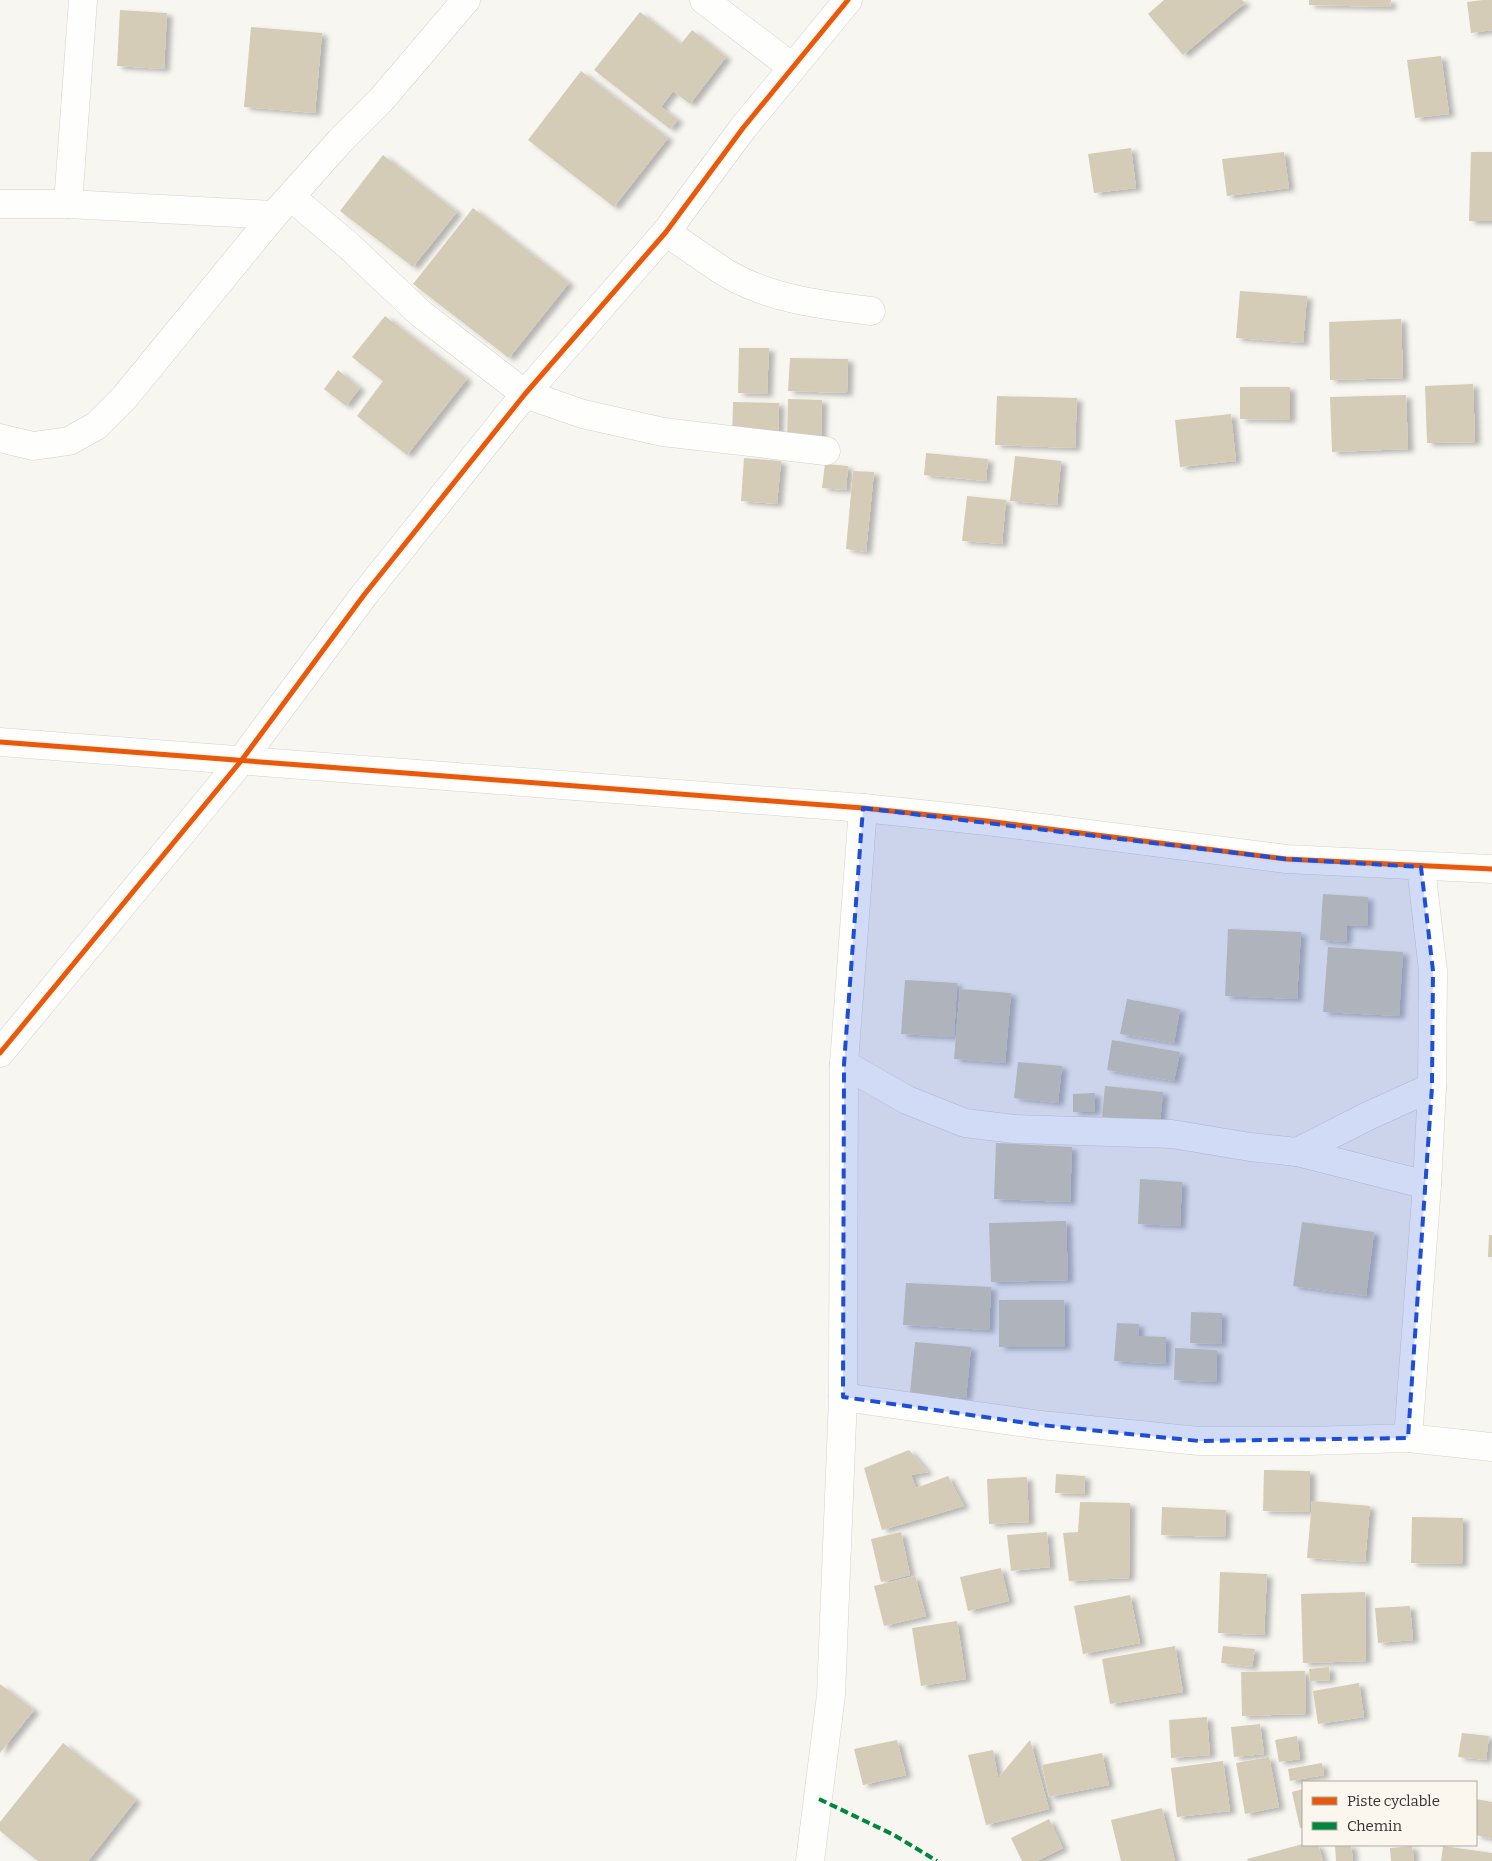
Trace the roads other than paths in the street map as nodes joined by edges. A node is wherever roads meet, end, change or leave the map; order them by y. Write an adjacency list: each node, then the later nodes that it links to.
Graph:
1 (84, 0): 7 (street)
2 (466, 0): 8 (street)
3 (704, 0): 5 (street)
4 (848, 0): 5 (street)
5 (792, 67): 9 (street)
6 (0, 204): 7 (street)
7 (68, 204): 8 (street)
8 (283, 206): 11 (street); 12 (street)
9 (666, 232): 10 (street); 11 (street)
10 (871, 311)
11 (525, 394): 13 (street); 15 (street)
12 (0, 438)
13 (826, 451)
14 (0, 742): 15 (street)
15 (241, 761): 16 (street); 19 (street)
16 (862, 808): 17 (street); 20 (street)
17 (1421, 867): 18 (street); 21 (street)
18 (1492, 870)
19 (0, 1054)
20 (844, 1064): 22 (street); 24 (street)
21 (1432, 1087): 22 (street); 23 (street)
22 (1298, 1152): 23 (street)
23 (1427, 1185): 25 (street)
24 (843, 1397): 25 (street); 27 (street)
25 (1408, 1438): 26 (street)
26 (1492, 1447)
27 (810, 1861)

